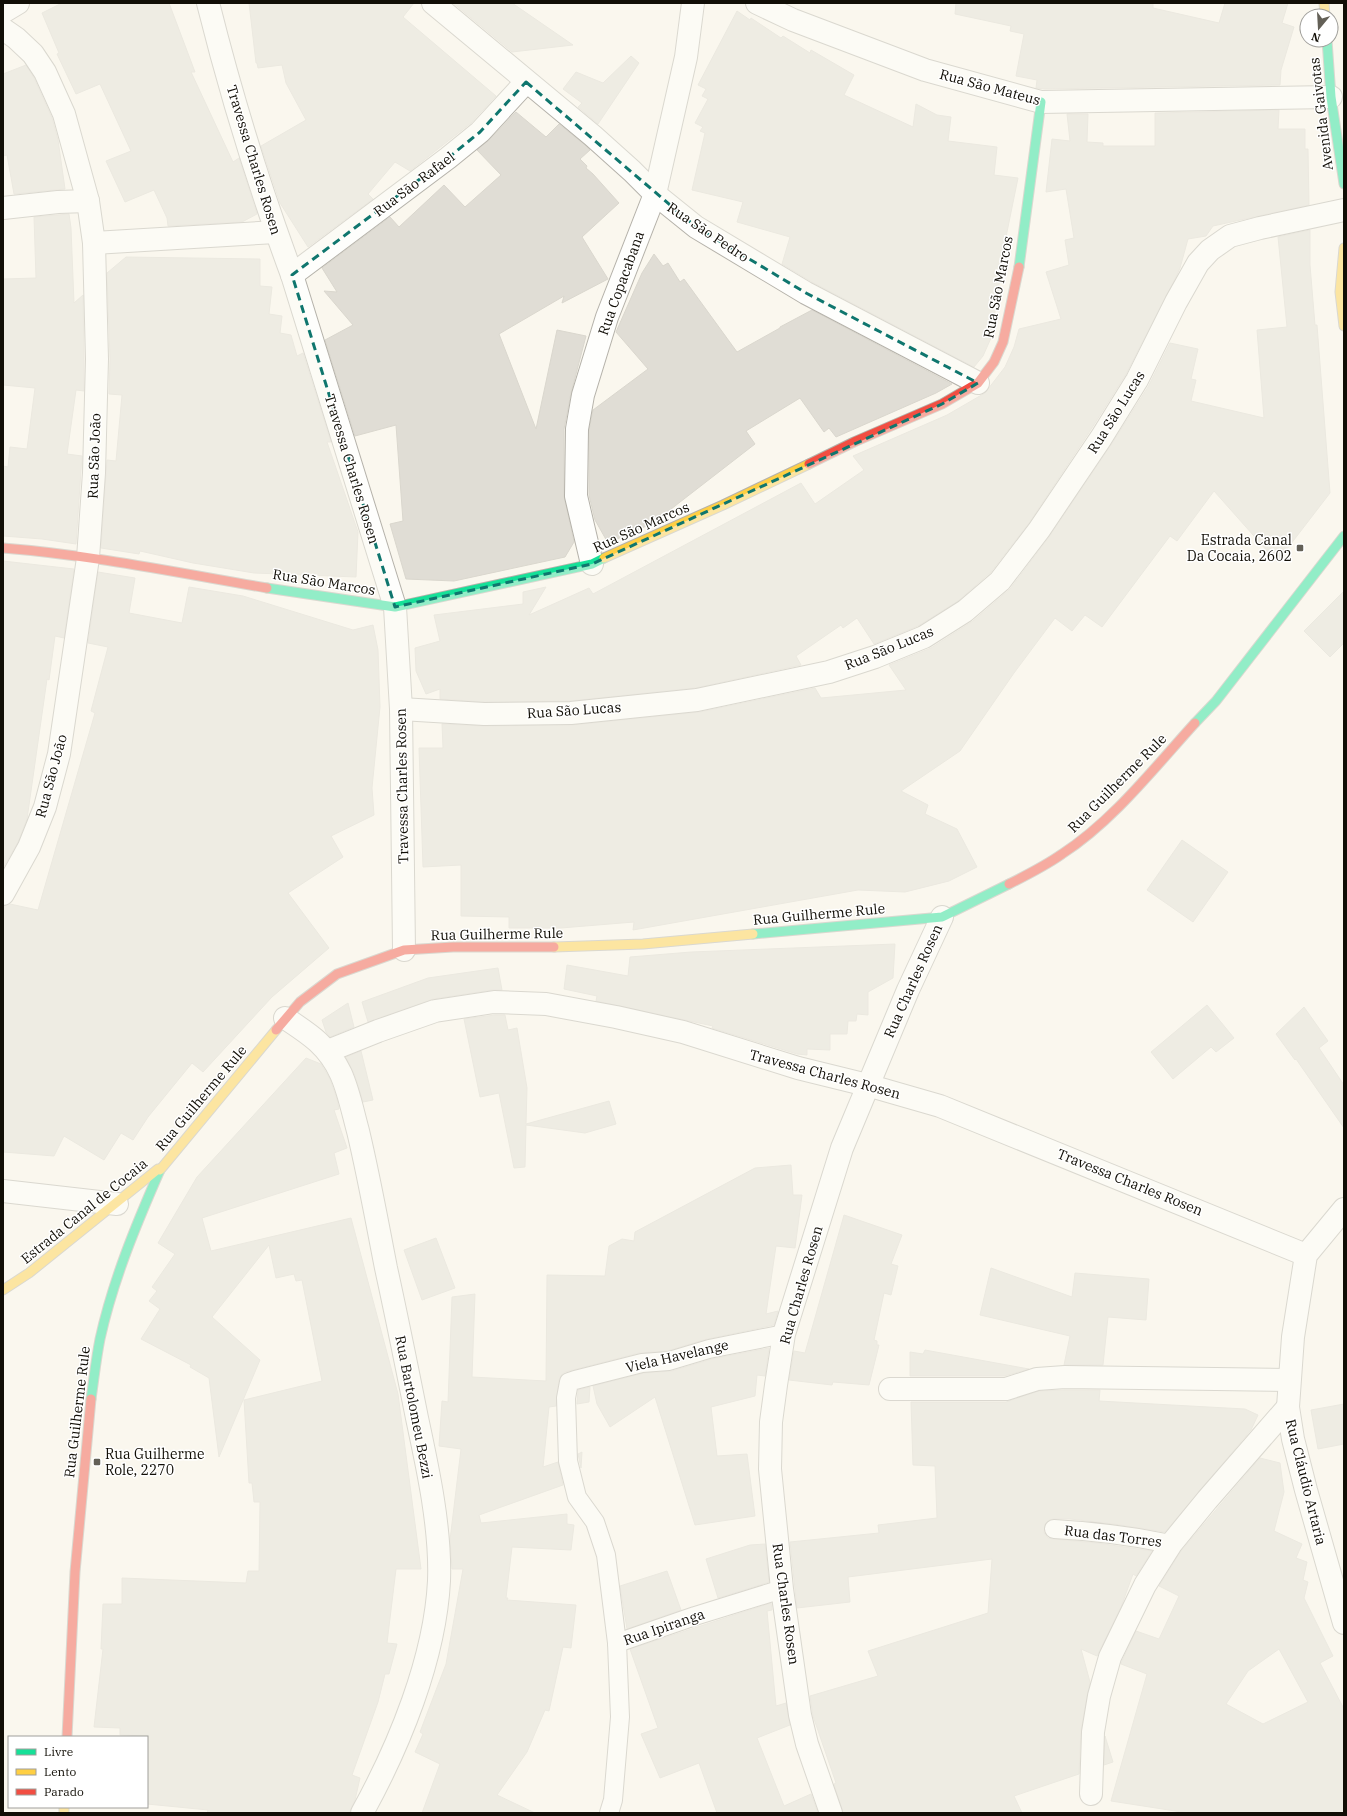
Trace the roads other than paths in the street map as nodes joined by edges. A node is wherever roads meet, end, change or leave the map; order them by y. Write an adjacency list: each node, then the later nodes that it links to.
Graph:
1 (18, 3): 6 (street)
2 (208, 3): 17 (street, Travessa Charles Rosen)
3 (432, 3): 9 (street, Rua São Pedro)
4 (693, 3): 13 (street, Rua Copacabana)
5 (757, 3): 11 (street, Rua São Mateus)
6 (3, 12)
7 (3, 29): 14 (street, Rua São João)
8 (1328, 48): 10 (street, Avenida Gaivotas)
9 (526, 82): 13 (street, Rua São Pedro); 20 (street, Rua São Rafael)
10 (1331, 97): 11 (street, Rua São Mateus); 12 (street, Avenida Gaivotas)
11 (1041, 102): 22 (street, Rua São Marcos)
12 (1344, 184)
13 (655, 194): 22 (street, Rua São Pedro); 26 (street, Rua Copacabana)
14 (88, 201): 15 (street); 18 (street, Rua São João)
15 (3, 208)
16 (1344, 210): 28 (street, Rua São Lucas)
17 (276, 232): 18 (street); 20 (street, Travessa Charles Rosen)
18 (94, 242): 25 (street, Rua São João)
19 (1344, 248): 21 (street)
20 (292, 275): 27 (street, Travessa Charles Rosen)
21 (1344, 326)
22 (978, 383): 26 (street, Rua São Marcos)
23 (1344, 536): 30 (street, Rua Guilherme Rule)
24 (3, 548): 25 (street, Rua São Marcos)
25 (88, 558): 27 (street, Rua São Marcos); 29 (street, Rua São João)
26 (592, 564): 27 (street, Rua São Marcos)
27 (395, 607): 28 (street, Travessa Charles Rosen)
28 (401, 709): 31 (street, Travessa Charles Rosen)
29 (3, 894)
30 (942, 916): 31 (street, Rua Guilherme Rule); 34 (street, Rua Charles Rosen)
31 (404, 950): 32 (street, Rua Guilherme Rule)
32 (286, 1018): 33 (street, Rua Bartolomeu Bezzi); 35 (street, Rua Guilherme Rule)
33 (328, 1051): 34 (street, Travessa Charles Rosen); 52 (street, Rua Bartolomeu Bezzi)
34 (867, 1085): 39 (street, Travessa Charles Rosen); 41 (street, Rua Charles Rosen)
35 (162, 1166): 37 (street, Estrada Canal de Cocaia); 50 (street, Rua Guilherme Rule)
36 (3, 1191): 37 (street)
37 (117, 1204): 40 (street, Estrada Canal de Cocaia)
38 (1344, 1209): 39 (street)
39 (1306, 1254): 42 (street, Rua Cláudio Artaria)
40 (3, 1290)
41 (784, 1334): 47 (street, Rua Charles Rosen); 49 (lane, Viela Havelange)
42 (1289, 1380): 43 (street); 44 (street, Rua Cláudio Artaria)
43 (890, 1389)
44 (1288, 1407): 46 (street); 48 (street, Rua Cláudio Artaria)
45 (1054, 1529): 46 (lane, Rua das Torres)
46 (1172, 1544): 51 (street)
47 (782, 1589): 49 (lane, Rua Ipiranga); 54 (street, Rua Charles Rosen)
48 (1344, 1623)
49 (617, 1643): 53 (lane, Rua Ipiranga)
50 (67, 1736)
51 (1091, 1794)
52 (362, 1813)
53 (609, 1813)
54 (831, 1813)

